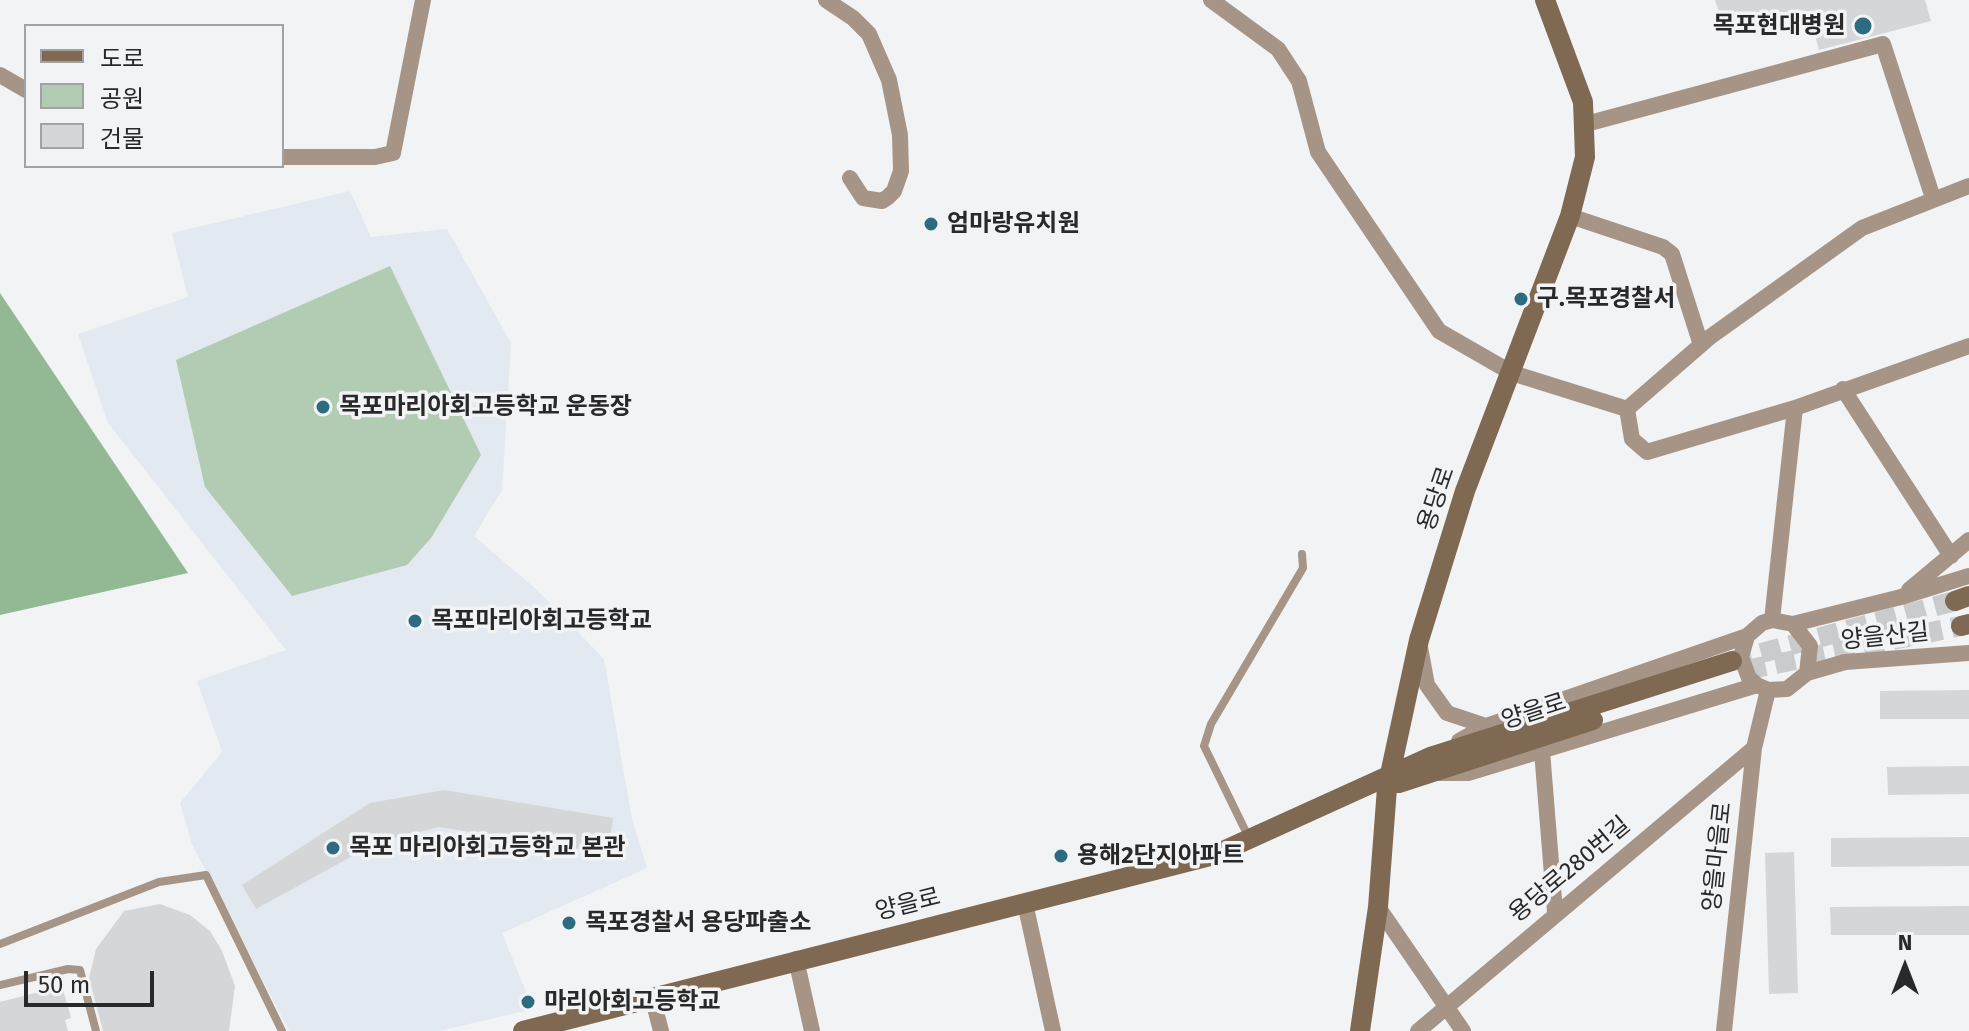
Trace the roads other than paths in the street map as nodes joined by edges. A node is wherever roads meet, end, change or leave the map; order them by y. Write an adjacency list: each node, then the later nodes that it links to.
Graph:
1 (423, 0): 8 (street)
2 (826, 0): 9 (street)
3 (1211, 0): 15 (street)
4 (1545, 0): 7 (street, 용당로)
5 (0, 75): 6 (street)
6 (24, 89)
7 (1586, 124): 11 (street); 12 (street, 용당로)
8 (284, 157)
9 (850, 178)
10 (1969, 186): 11 (street)
11 (1933, 198): 13 (street)
12 (1570, 216): 13 (street); 15 (street, 용당로)
13 (1701, 345): 18 (street)
14 (1969, 346): 16 (street)
15 (1512, 373): 18 (street); 27 (street, 용당로)
16 (1843, 389): 17 (street); 21 (street)
17 (1795, 408): 18 (street); 24 (street)
18 (1627, 409)
19 (1969, 540): 21 (street)
20 (1302, 554): 37 (lane)
21 (1951, 556): 23 (street)
22 (1969, 576): 23 (street)
23 (1901, 597): 25 (street)
24 (1772, 620): 25 (street); 26 (street)
25 (1793, 624): 30 (street)
26 (1747, 636): 31 (street); 32 (street)
27 (1419, 640): 32 (street); 36 (street, 용당로)
28 (1969, 653): 30 (street, 양을산길)
29 (1735, 666): 35 (street, 양을로)
30 (1807, 673): 31 (street)
31 (1763, 687): 33 (street, 양을마을로); 34 (street)
32 (1486, 726): 35 (street)
33 (1754, 748): 40 (street, 용당로280번길); 55 (street, 양을마을로)
34 (1542, 751): 35 (street); 40 (street)
35 (1430, 765): 36 (street, 양을로)
36 (1389, 781): 37 (street, 양을로); 39 (street, 용당로)
37 (1249, 838): 38 (street, 양을로)
38 (1025, 903): 42 (street, 양을로); 51 (street)
39 (1378, 907): 45 (street); 52 (street, 용당로)
40 (1555, 912): 45 (street, 용당로280번길)
41 (0, 944): 47 (lane)
42 (796, 959): 44 (street, 양을로); 50 (street)
43 (0, 985): 46 (lane)
44 (652, 996): 48 (street, 양을로); 49 (street)
45 (1446, 1007): 53 (street, 용당로280번길); 54 (street)
46 (96, 1031)
47 (282, 1031)
48 (523, 1031)
49 (661, 1031)
50 (812, 1031)
51 (1053, 1031)
52 (1360, 1031)
53 (1418, 1031)
54 (1463, 1031)
55 (1724, 1031)

